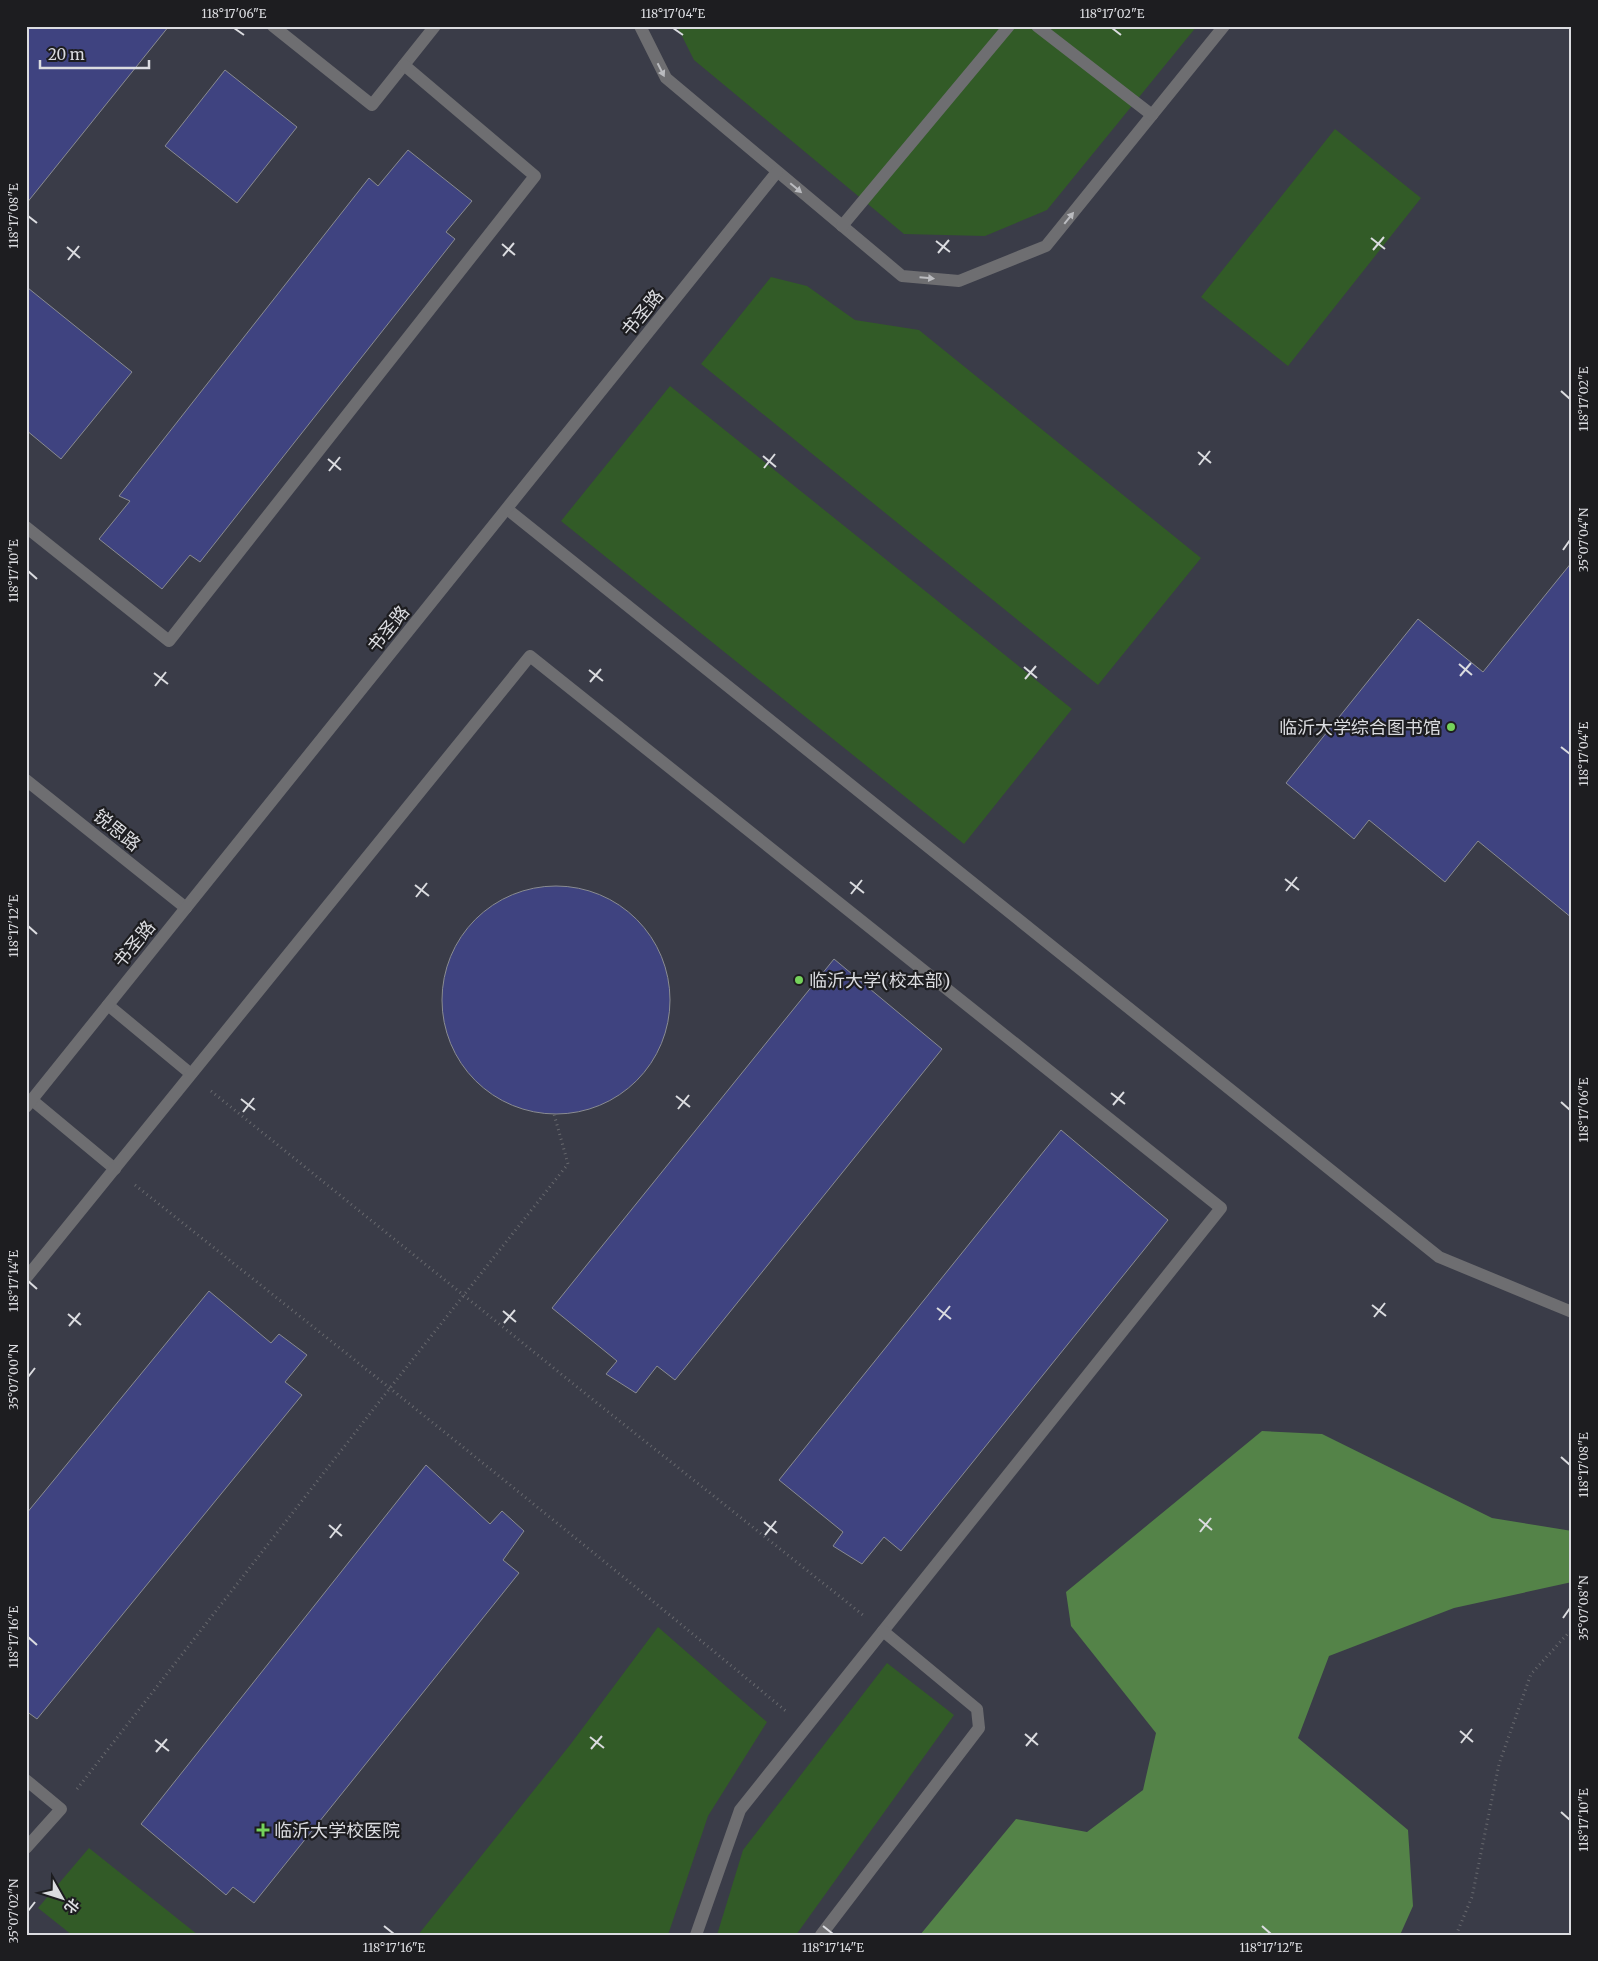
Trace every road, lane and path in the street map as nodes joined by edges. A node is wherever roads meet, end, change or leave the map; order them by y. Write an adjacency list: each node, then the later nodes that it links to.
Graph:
1 (273, 26): 7 (street)
2 (435, 26): 7 (street)
3 (640, 26): 9 (street, one-way to 9)
4 (1009, 26): 10 (street)
5 (1036, 26): 8 (street)
6 (1224, 26): 8 (street)
7 (404, 65): 12 (street)
8 (1152, 115): 10 (street, one-way to 8)
9 (777, 172): 10 (street, one-way to 10); 11 (street, 书圣路)
10 (842, 226)
11 (507, 509): 14 (street, 书圣路); 22 (street)
12 (26, 527)
13 (26, 780): 14 (street, 锐思路)
14 (186, 908): 15 (street, 书圣路)
15 (108, 1005): 16 (street); 17 (street, 书圣路)
16 (191, 1074): 19 (street); 21 (path); 25 (street)
17 (29, 1104): 19 (street)
18 (554, 1114): 21 (path)
19 (115, 1169): 20 (street); 23 (path)
20 (26, 1278)
21 (464, 1295): 23 (path); 25 (path)
22 (1572, 1312)
23 (390, 1388): 26 (path); 28 (path)
24 (1572, 1629): 32 (path)
25 (883, 1630): 26 (street); 31 (street)
26 (806, 1728): 30 (street)
27 (26, 1780): 28 (street)
28 (61, 1809): 29 (street)
29 (26, 1848)
30 (696, 1935)
31 (821, 1935)
32 (1456, 1935)

